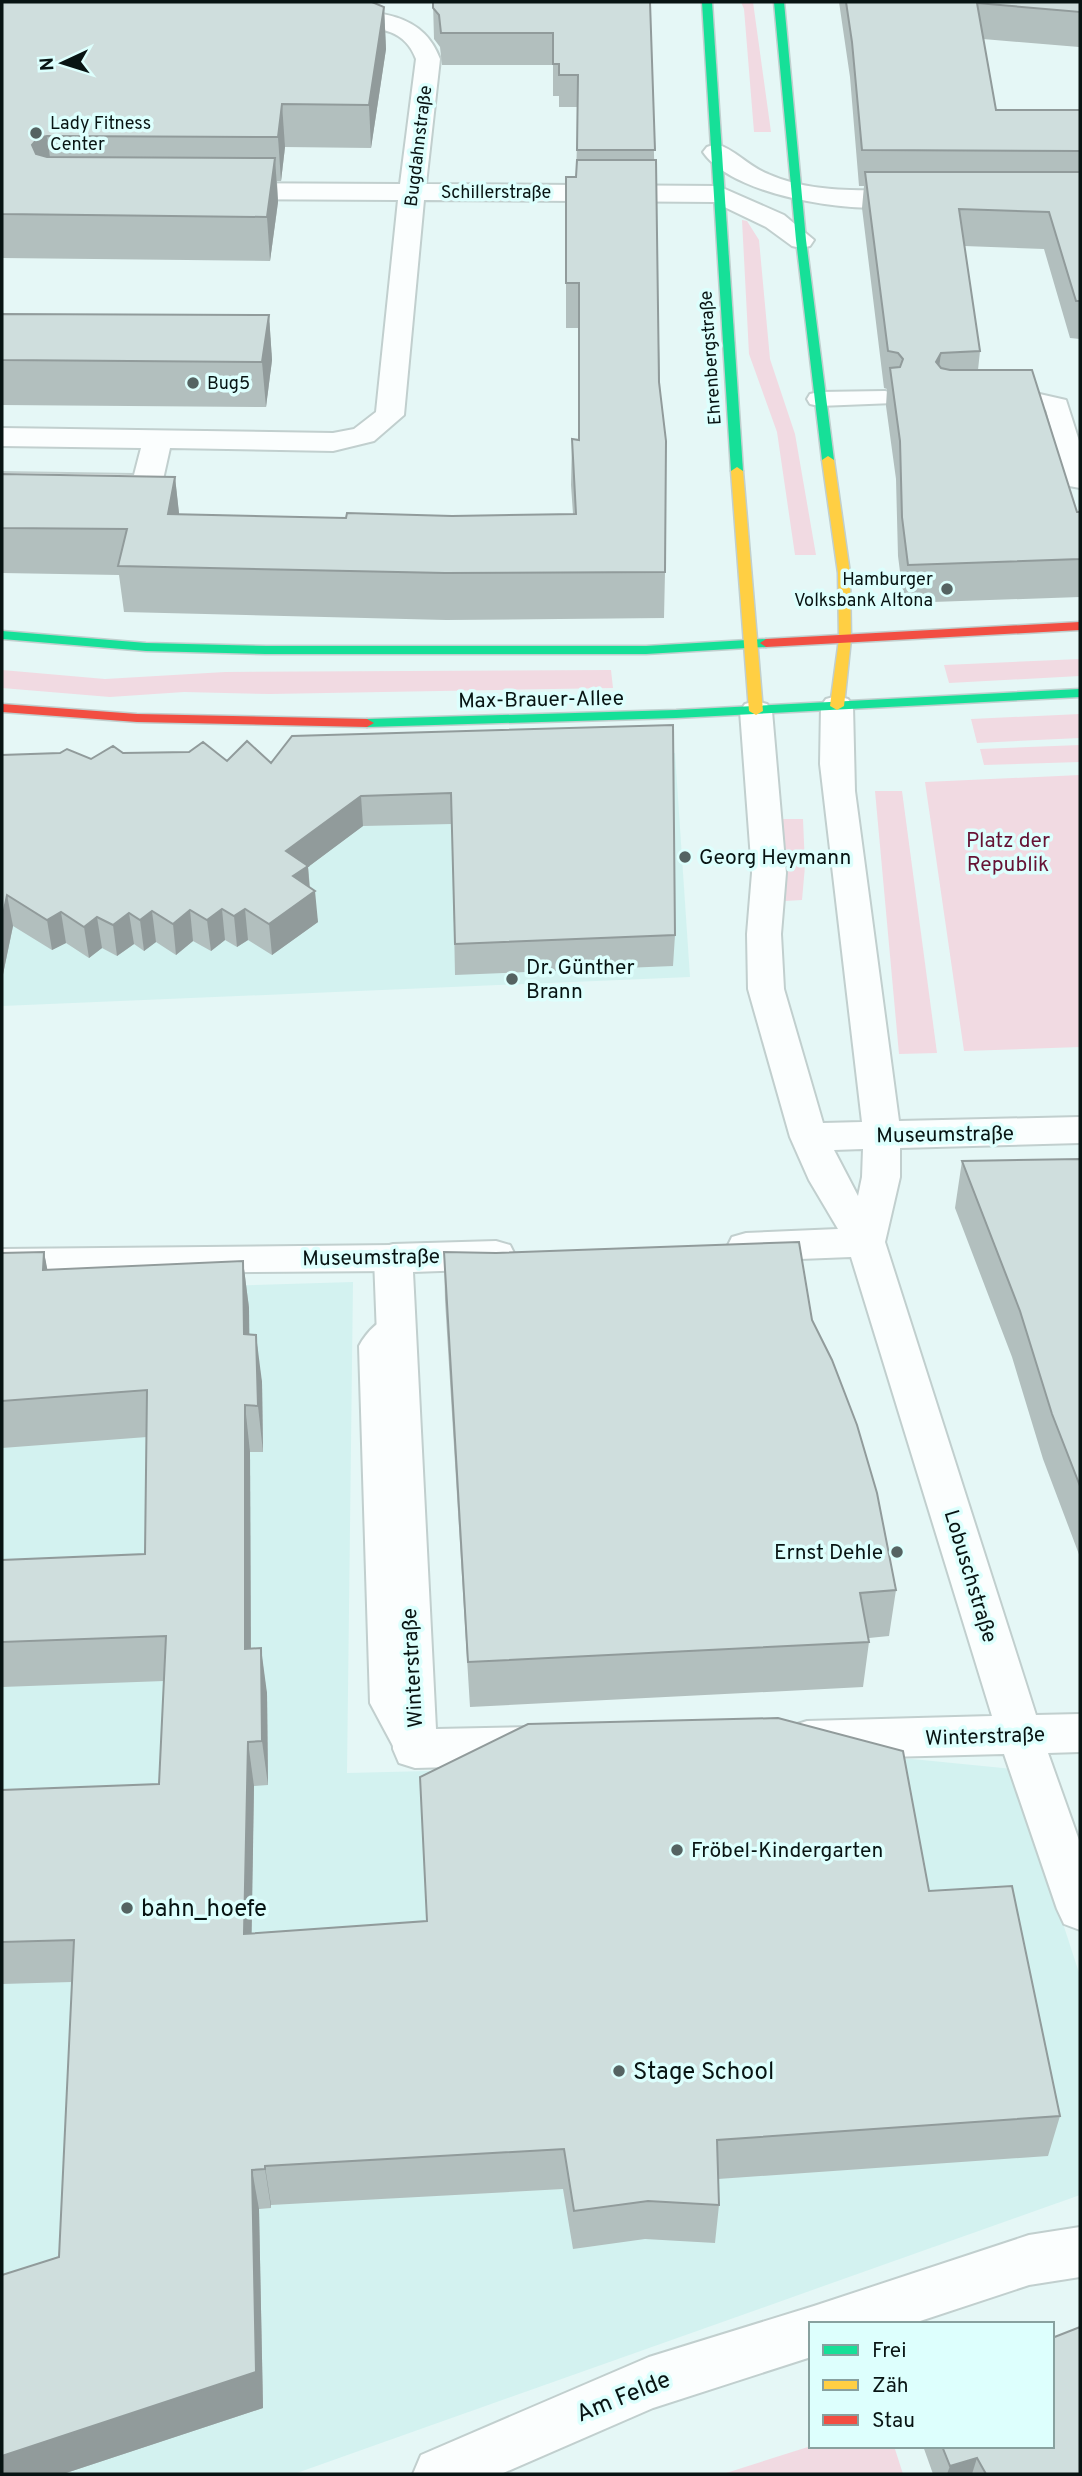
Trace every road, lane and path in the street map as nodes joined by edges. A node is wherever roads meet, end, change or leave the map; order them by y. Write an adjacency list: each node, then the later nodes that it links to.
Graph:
1 (707, 2): 4 (street, Ehrenbergstraße)
2 (779, 2): 7 (street)
3 (308, 18): 6 (street, Bugdahnstraße)
4 (716, 152): 7 (street); 8 (street, Ehrenbergstraße)
5 (205, 191): 6 (street, Schillerstraße)
6 (412, 192): 8 (street, Schillerstraße); 15 (street, Bugdahnstraße)
7 (796, 192): 9 (street); 10 (street)
8 (718, 194): 10 (street, Schillerstraße); 21 (street, Ehrenbergstraße)
9 (942, 198)
10 (800, 240): 13 (street)
11 (885, 398): 13 (lane)
12 (971, 398): 16 (lane)
13 (819, 399): 20 (street)
14 (2, 437): 15 (street, Bugdahnstraße)
15 (158, 438): 17 (street)
16 (1078, 481)
17 (2, 482)
18 (1080, 626): 20 (street)
19 (2, 635): 21 (street)
20 (845, 639): 21 (street); 23 (street)
21 (750, 644): 25 (street, Ehrenbergstraße)
22 (1080, 693): 23 (street, Max-Brauer-Allee)
23 (837, 706): 25 (street, Max-Brauer-Allee); 28 (street)
24 (2, 708): 25 (street, Max-Brauer-Allee)
25 (756, 710): 27 (street)
26 (1080, 1130): 28 (street, Museumstraße)
27 (809, 1136): 28 (street, Museumstraße); 29 (street)
28 (882, 1136): 29 (street)
29 (866, 1242): 30 (street); 35 (street, Lobuschstraße)
30 (707, 1248)
31 (529, 1254): 32 (street, Museumstraße)
32 (393, 1258): 33 (lane, Museumstraße); 37 (street, Winterstraße)
33 (2, 1262)
34 (1080, 1733): 35 (street, Winterstraße)
35 (1020, 1735): 36 (street, Winterstraße); 38 (street, Lobuschstraße)
36 (761, 1741)
37 (568, 1745)
38 (1080, 1909)
39 (1080, 2252): 40 (street)
40 (838, 2322)
41 (809, 2332): 42 (street, Am Felde)
42 (440, 2474)

